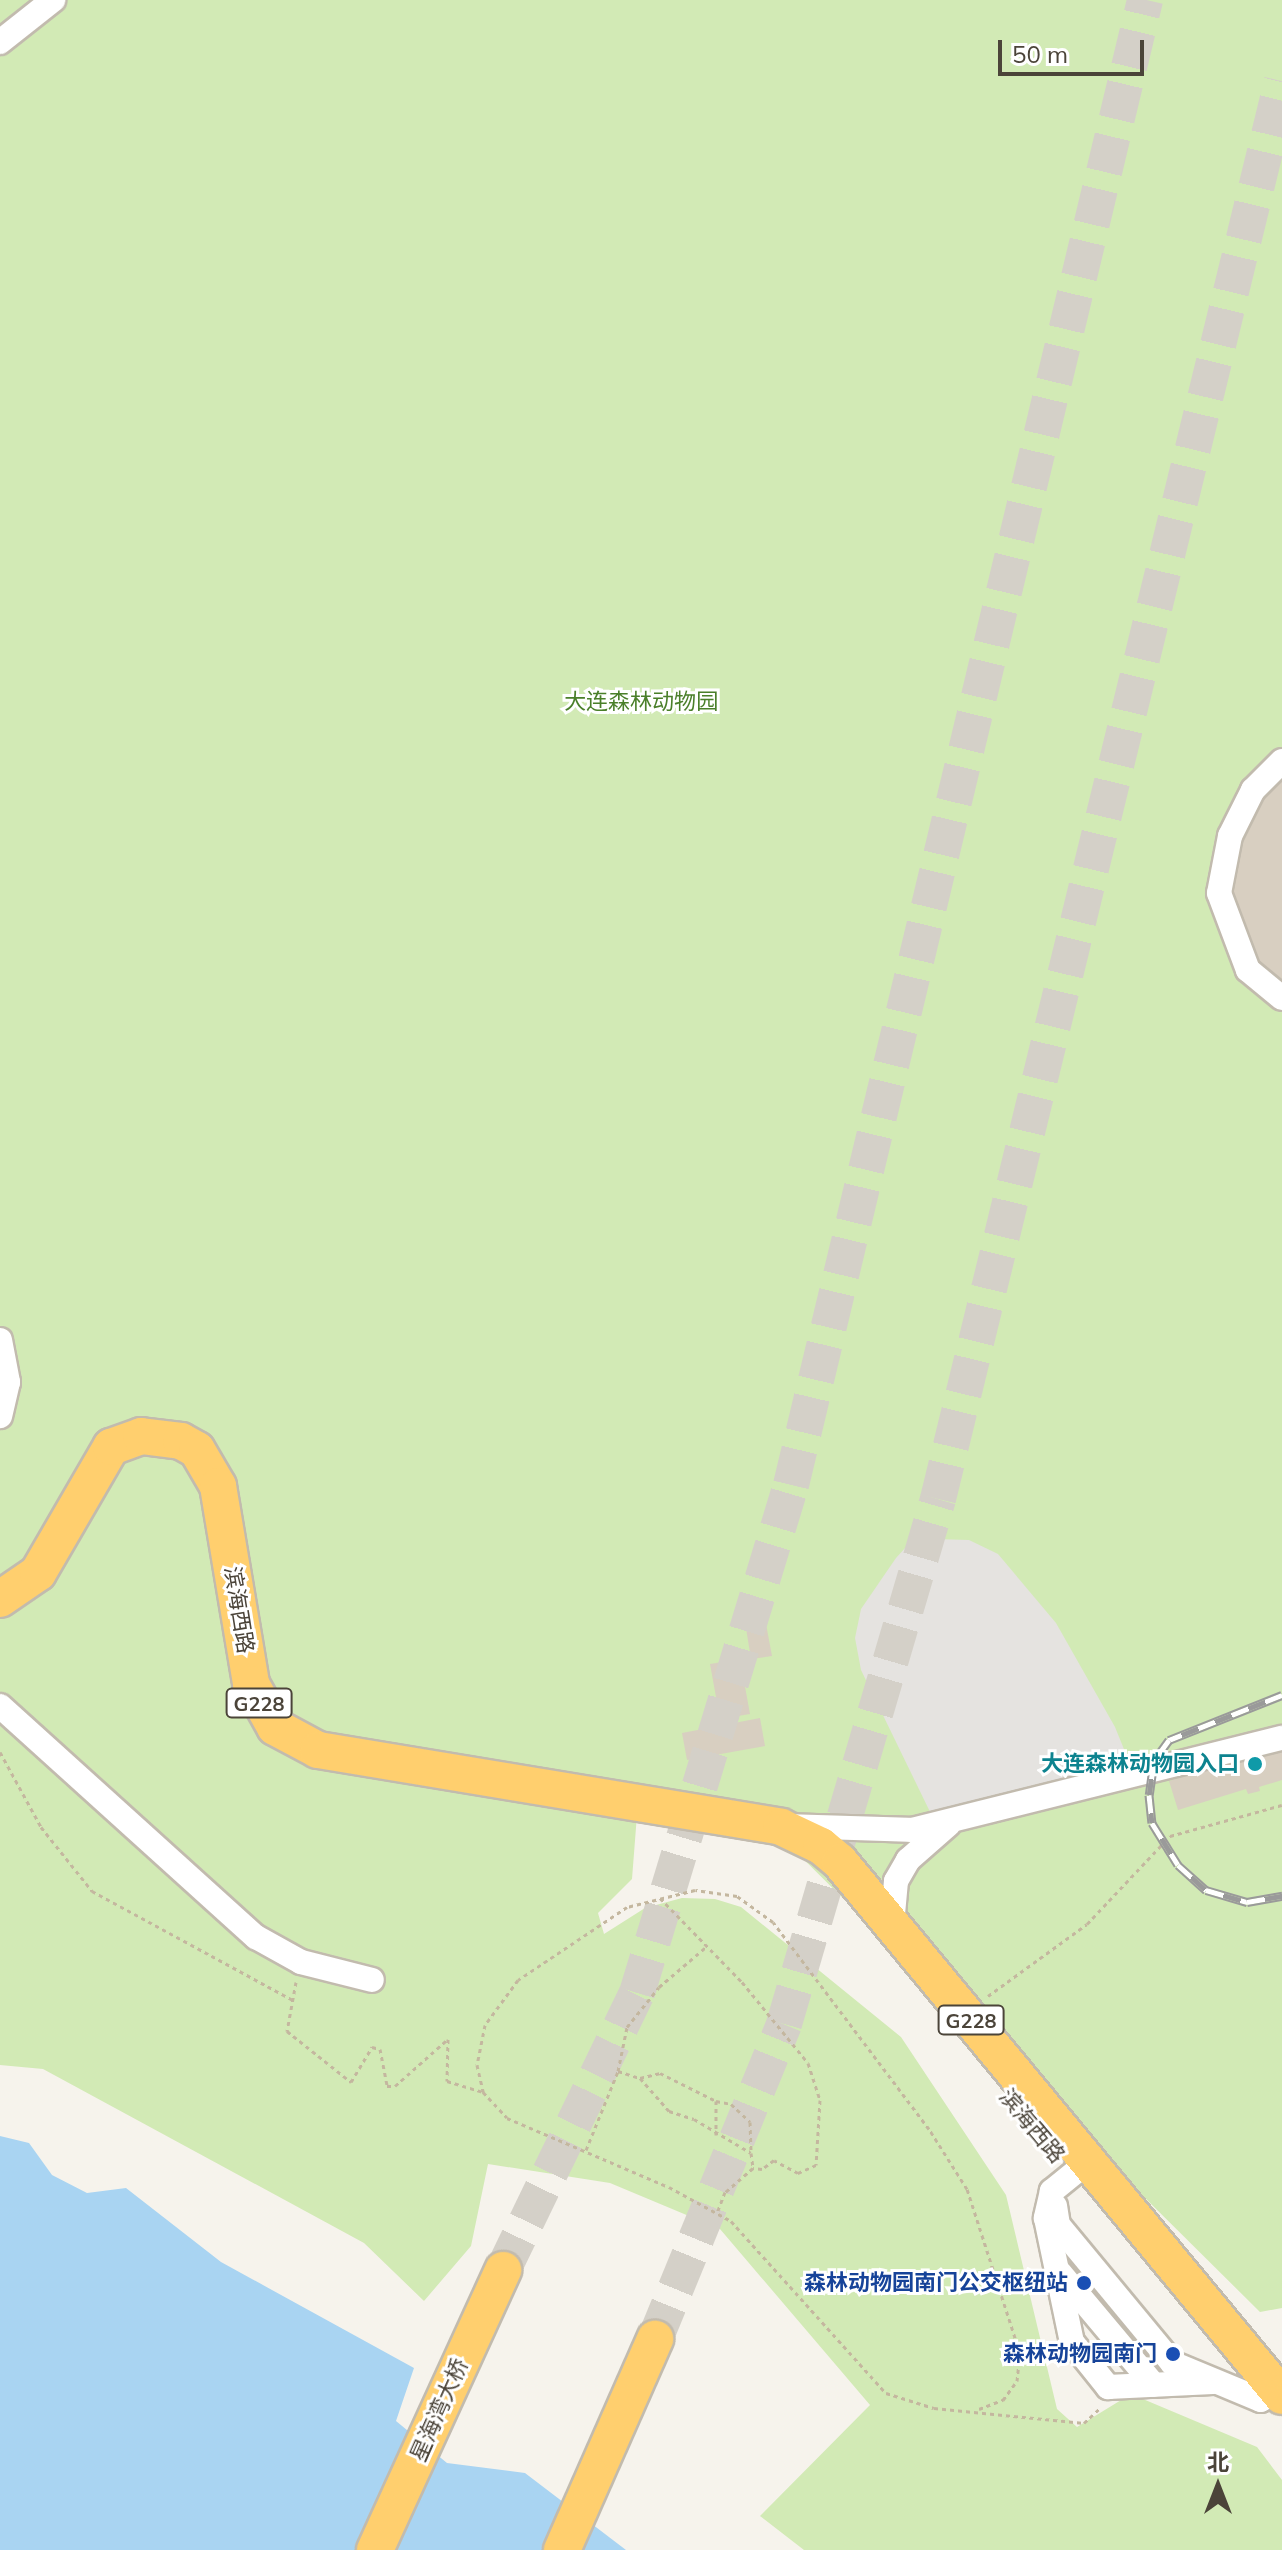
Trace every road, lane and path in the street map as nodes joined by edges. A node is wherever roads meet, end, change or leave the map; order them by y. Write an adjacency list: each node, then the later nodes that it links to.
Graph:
1 (53, 0): 2 (street)
2 (0, 42)
3 (1282, 761): 4 (street)
4 (1282, 998)
5 (0, 1340): 6 (street)
6 (0, 1416)
7 (0, 1599): 13 (highway, 滨海西路 / G228)
8 (0, 1706): 17 (street)
9 (1282, 1738): 12 (street)
10 (0, 1752): 19 (path)
11 (1282, 1805): 20 (path)
12 (956, 1819): 13 (street); 15 (street)
13 (781, 1827): 15 (highway, 滨海西路 / G228); 29 (highway, 滨海西路 / G228)
14 (660, 1898): 16 (path); 23 (path); 39 (path)
15 (892, 1925): 20 (highway, 滨海西路 / G228)
16 (707, 1946): 21 (path); 28 (path)
17 (301, 1962): 18 (street); 19 (path)
18 (372, 1980)
19 (293, 2000): 23 (path)
20 (965, 2013): 29 (highway, 滨海西路 / G228)
21 (618, 2071): 22 (path); 26 (path)
22 (640, 2078): 24 (path); 25 (path)
23 (483, 2092): 26 (path)
24 (716, 2101): 25 (path); 27 (path)
25 (716, 2135): 27 (path)
26 (586, 2150): 30 (path)
27 (751, 2153): 28 (path)
28 (753, 2168): 30 (path)
29 (1071, 2176): 31 (street); 35 (street); 38 (highway, 滨海西路 / G228)
30 (717, 2213): 39 (path)
31 (1046, 2218): 32 (street); 36 (street)
32 (1056, 2268): 36 (street); 37 (street)
33 (503, 2270): 40 (highway, 星海湾大桥)
34 (655, 2339): 41 (highway)
35 (1213, 2382): 36 (street); 38 (street)
36 (1162, 2384): 37 (street)
37 (1128, 2386): 39 (path)
38 (1276, 2402)
39 (979, 2409)
40 (375, 2550)
41 (562, 2550)

